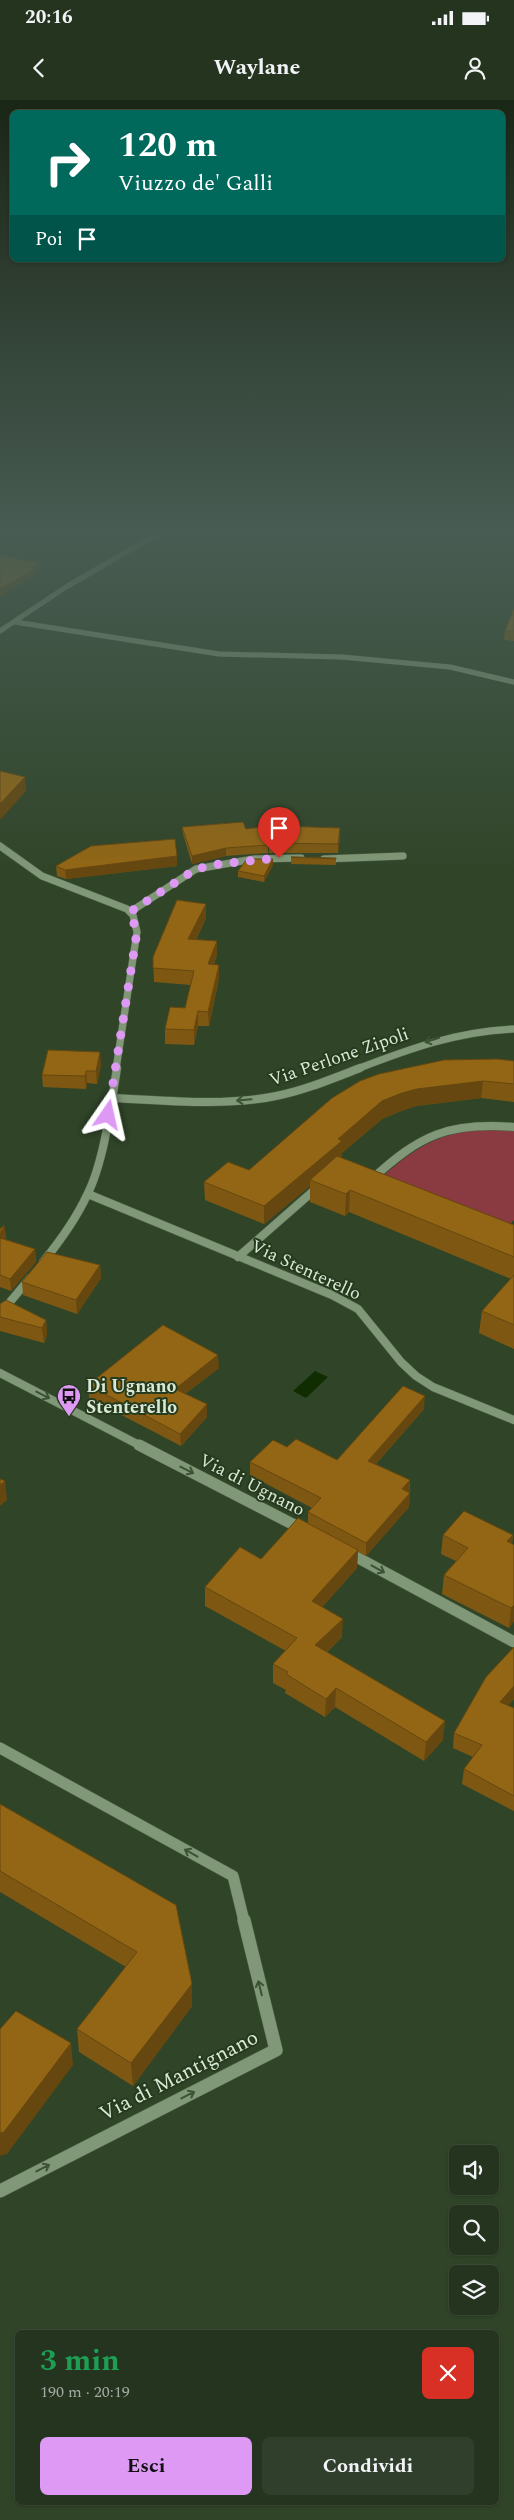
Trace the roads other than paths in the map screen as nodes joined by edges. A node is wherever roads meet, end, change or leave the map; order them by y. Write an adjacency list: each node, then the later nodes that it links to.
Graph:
1 (168, 646): 2 (street)
2 (514, 682)
3 (0, 846): 7 (street)
4 (403, 856): 6 (street)
5 (306, 858): 7 (street)
6 (315, 858)
7 (130, 912): 9 (street)
8 (514, 1029): 9 (street, Via Perlone Zipoli, one-way to 9)
9 (112, 1098): 13 (street)
10 (514, 1127): 12 (street)
11 (326, 1179): 14 (street)
12 (382, 1183)
13 (88, 1194): 14 (street, Via Stenterello); 15 (street)
14 (238, 1257): 18 (street, Via Stenterello)
15 (0, 1314)
16 (0, 1373): 19 (street, Via di Ugnano, one-way to 19)
17 (514, 1408): 18 (street)
18 (510, 1419)
19 (312, 1534)
20 (338, 1548): 21 (street, one-way to 21)
21 (514, 1642)
22 (0, 1748): 23 (street, Via di Mantignano, one-way to 22)
23 (0, 2190)

